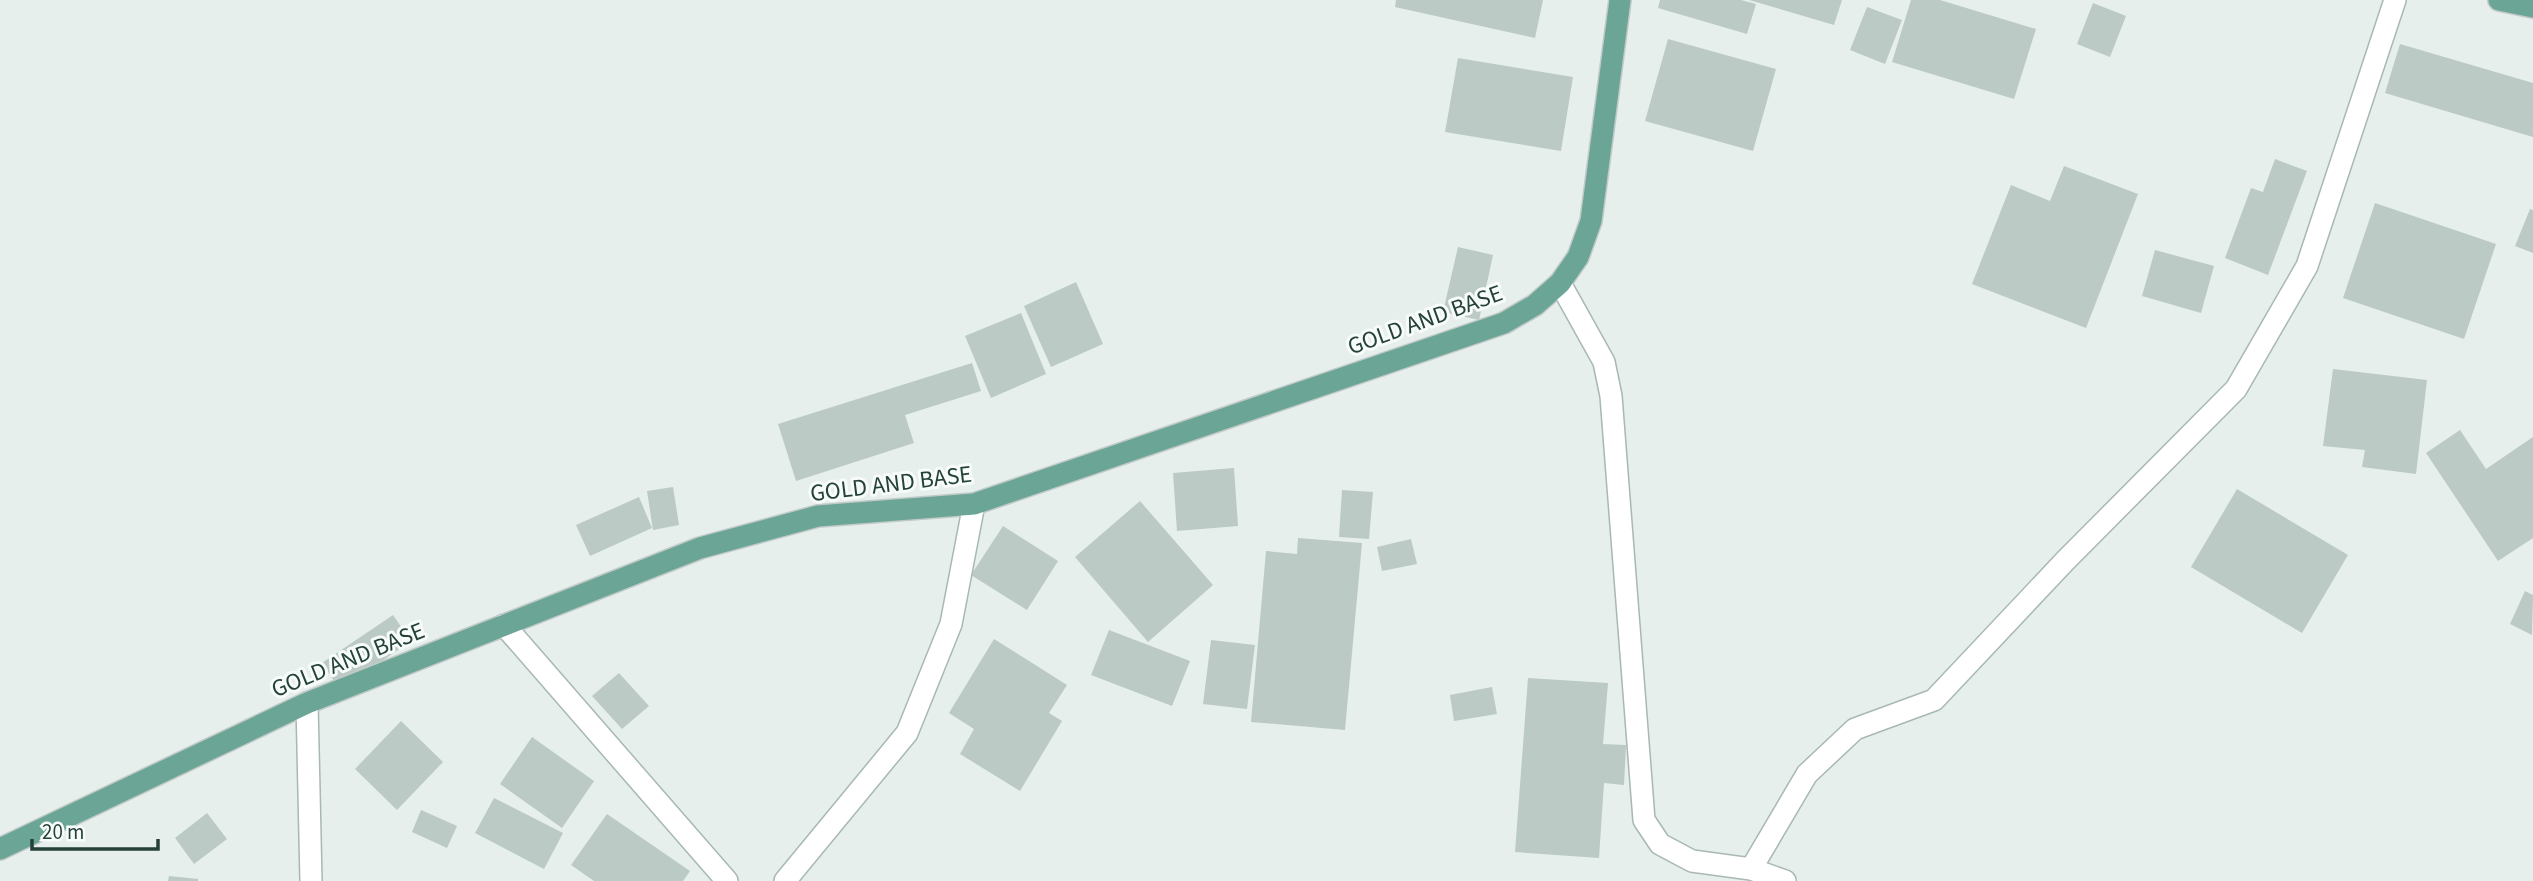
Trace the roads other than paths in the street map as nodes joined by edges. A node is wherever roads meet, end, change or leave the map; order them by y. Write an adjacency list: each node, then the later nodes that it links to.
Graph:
1 (1620, 0): 5 (main road, GOLD AND BASE)
2 (2395, 0): 10 (street)
3 (2499, 0): 4 (main road)
4 (2533, 6)
5 (1560, 283): 6 (main road, GOLD AND BASE); 11 (street)
6 (974, 504): 7 (main road, GOLD AND BASE); 14 (street)
7 (504, 625): 8 (main road, GOLD AND BASE); 13 (street)
8 (307, 703): 9 (main road, GOLD AND BASE); 12 (street)
9 (0, 849)
10 (1751, 869): 11 (street); 15 (street)
11 (1692, 871)
12 (311, 881)
13 (727, 881)
14 (785, 881)
15 (1785, 881)

